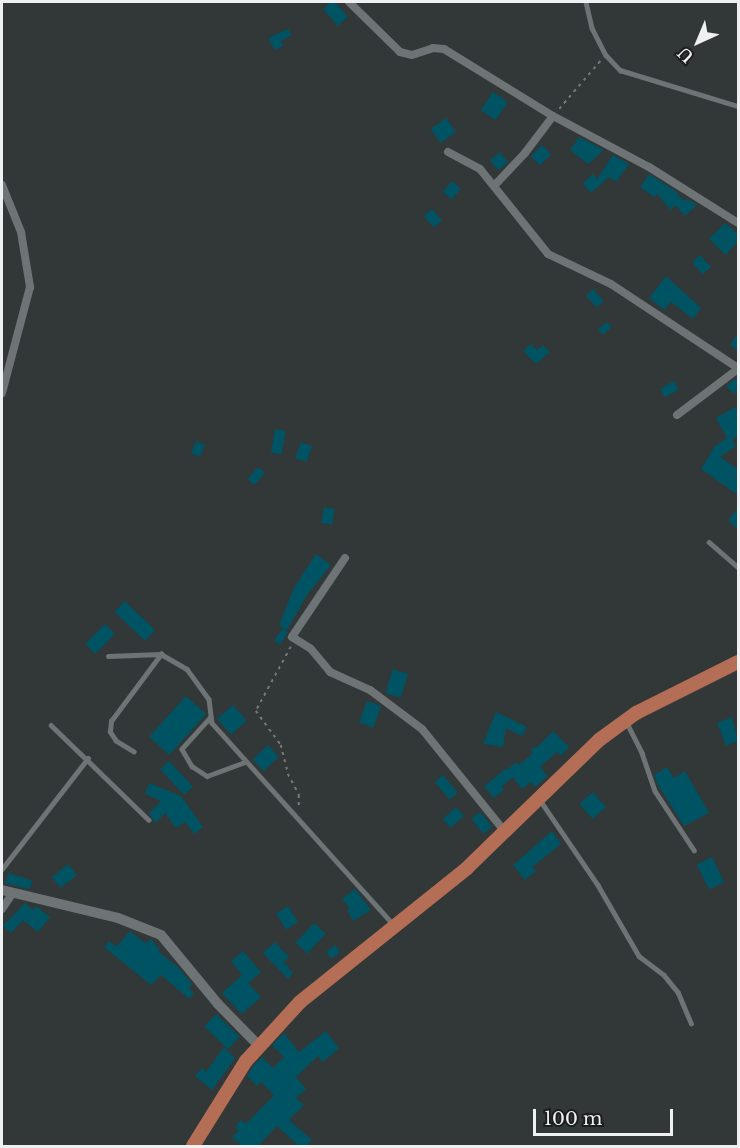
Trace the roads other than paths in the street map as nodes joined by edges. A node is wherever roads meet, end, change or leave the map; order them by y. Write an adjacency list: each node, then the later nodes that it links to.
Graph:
1 (349, 2): 4 (street)
2 (586, 2): 3 (lane)
3 (738, 106)
4 (553, 116): 7 (street); 8 (street)
5 (448, 152): 7 (street)
6 (2, 185): 10 (street)
7 (494, 186): 9 (street)
8 (738, 223)
9 (738, 368): 11 (street)
10 (2, 393)
11 (677, 415)
12 (709, 542): 14 (lane)
13 (345, 558): 26 (street)
14 (738, 567)
15 (161, 654): 16 (lane); 18 (lane); 21 (lane)
16 (108, 656)
17 (738, 662): 19 (highway)
18 (211, 717): 23 (lane); 23 (lane)
19 (626, 721): 24 (highway); 27 (lane)
20 (51, 725): 22 (lane)
21 (134, 752)
22 (87, 758): 25 (lane); 28 (lane)
23 (244, 762): 31 (lane)
24 (538, 798): 26 (highway); 32 (lane)
25 (149, 820)
26 (505, 832): 31 (highway)
27 (694, 850)
28 (2, 869)
29 (7, 892): 30 (street); 33 (street)
30 (2, 909)
31 (394, 926): 33 (highway)
32 (691, 1023)
33 (258, 1045): 34 (highway)
34 (194, 1146)

